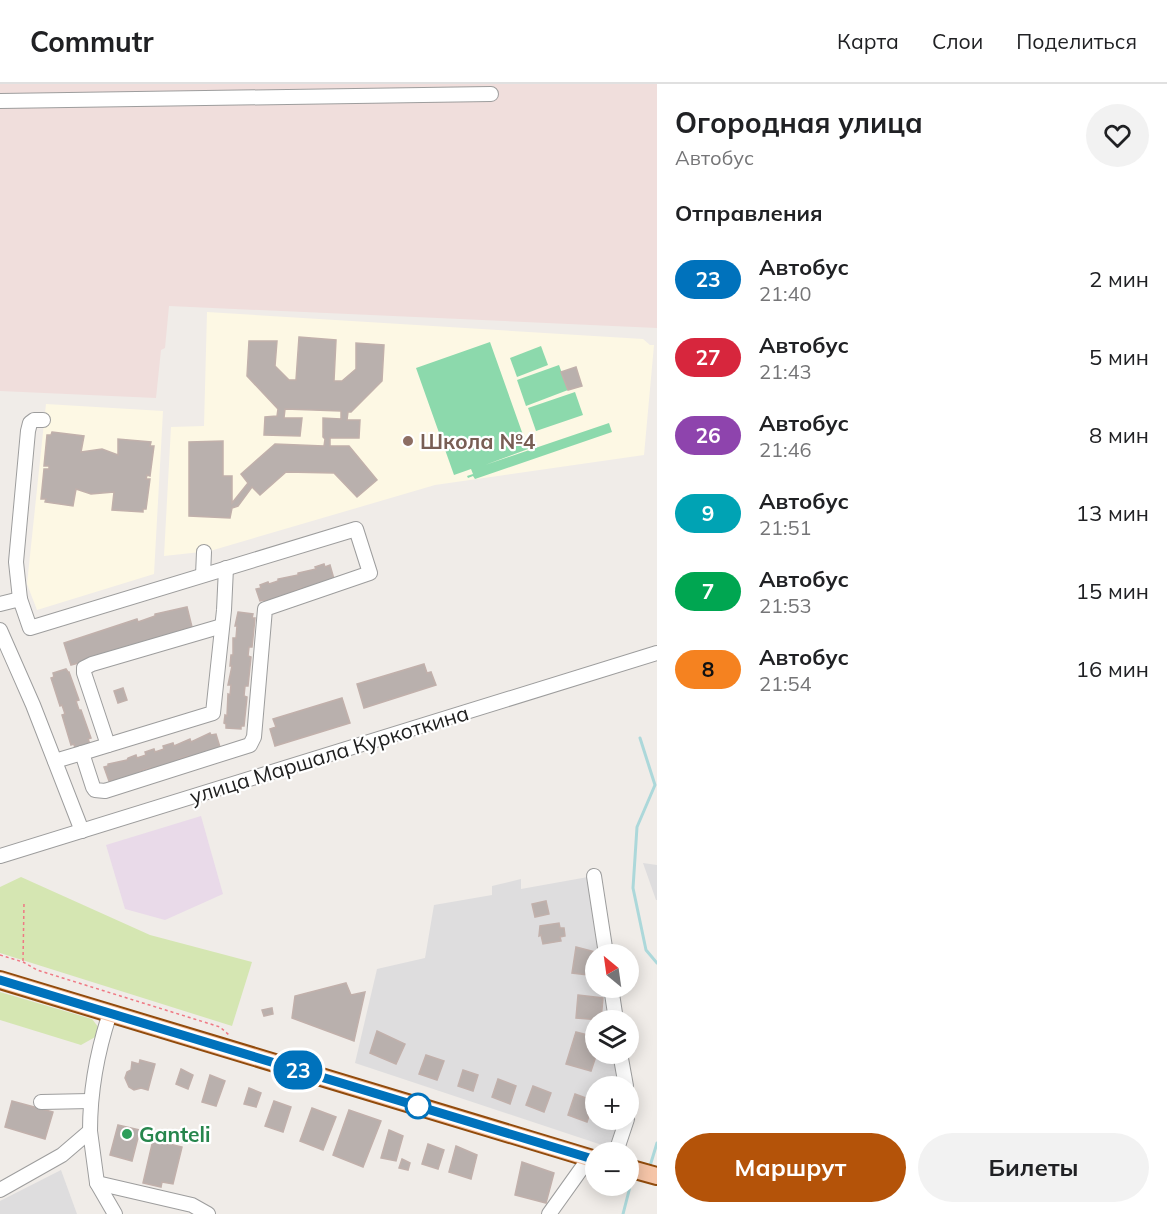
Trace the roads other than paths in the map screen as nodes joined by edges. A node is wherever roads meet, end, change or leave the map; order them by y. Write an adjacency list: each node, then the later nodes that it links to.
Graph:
1 (491, 94): 2 (street)
2 (0, 101)
3 (43, 420): 7 (street)
4 (204, 552): 6 (street)
5 (226, 568): 6 (street); 9 (street); 13 (street)
6 (203, 575): 7 (street)
7 (20, 599): 8 (street)
8 (0, 604)
9 (222, 626): 12 (street); 12 (street)
10 (0, 630): 14 (street)
11 (657, 653): 15 (street, улица Маршала Куркоткина)
12 (108, 745): 13 (street)
13 (82, 753): 14 (street)
14 (55, 761): 15 (street)
15 (82, 831): 16 (street, улица Маршала Куркоткина)
16 (0, 856)
17 (594, 876): 18 (street)
18 (604, 944)
19 (0, 980): 20 (main road)
20 (110, 1013): 21 (street); 24 (main road)
21 (90, 1101): 22 (street); 23 (street)
22 (41, 1102)
23 (90, 1131): 28 (street); 29 (street)
24 (585, 1157)
25 (585, 1168): 32 (street)
26 (639, 1171): 27 (main road)
27 (657, 1176)
28 (97, 1183): 30 (street); 31 (street)
29 (0, 1190)
30 (115, 1214)
31 (208, 1214)
32 (549, 1214)

